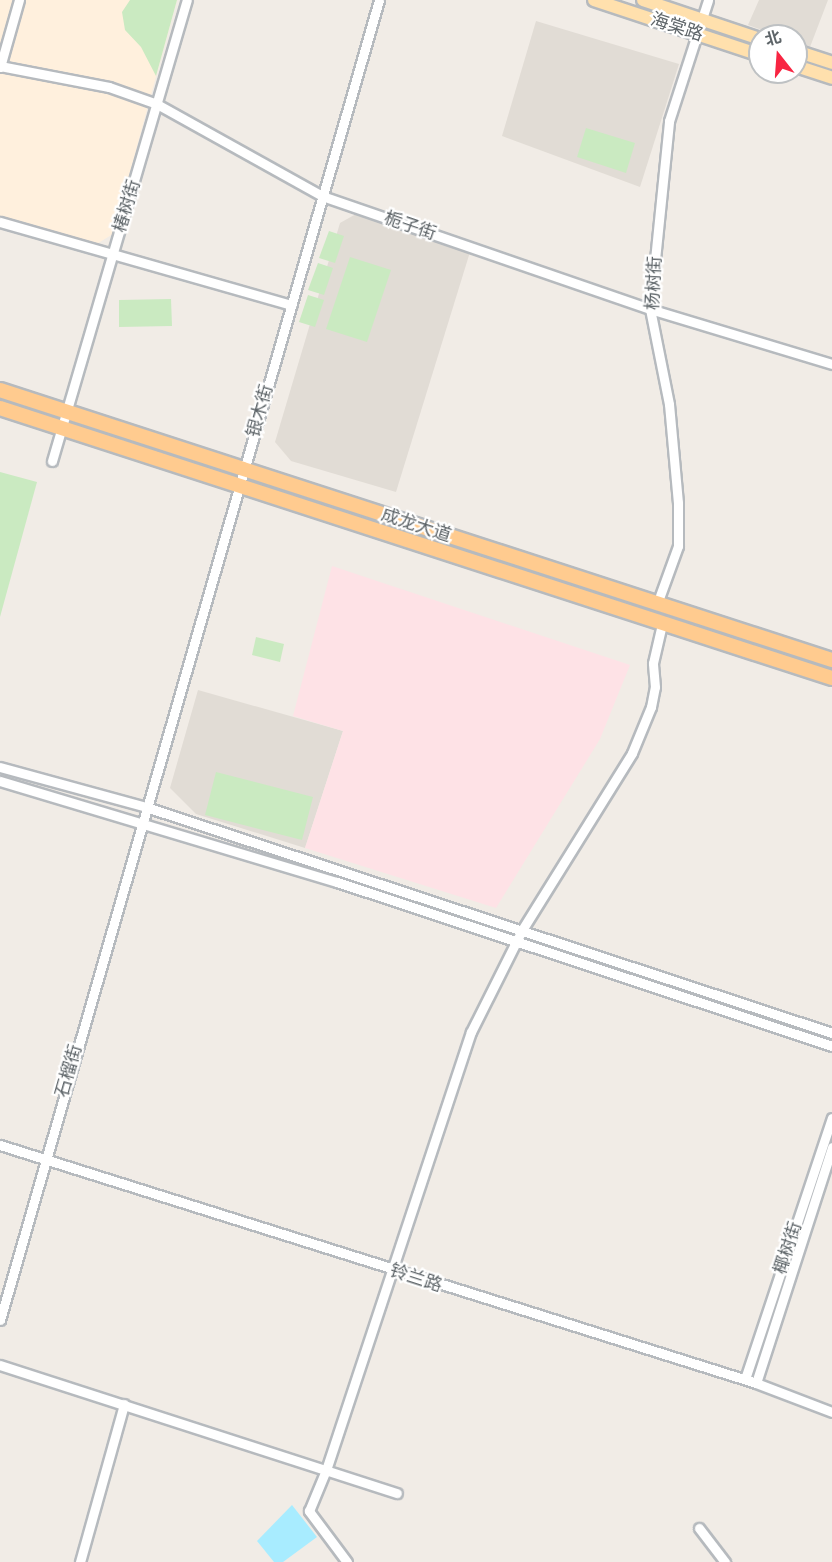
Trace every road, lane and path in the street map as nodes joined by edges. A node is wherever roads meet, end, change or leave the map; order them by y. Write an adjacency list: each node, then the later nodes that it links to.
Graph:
1 (19, 0): 13 (street)
2 (187, 0): 16 (street, 椿树街)
3 (379, 0): 17 (street, 银木街)
4 (594, 0): 8 (main road, 海棠路)
5 (643, 0): 7 (main road, 海棠路)
6 (708, 0): 7 (street, 杨树街)
7 (700, 19): 8 (street, 杨树街); 9 (main road, 海棠路)
8 (696, 33): 10 (main road, 海棠路); 21 (street, 杨树街)
9 (748, 35)
10 (748, 51)
11 (808, 55): 12 (main road)
12 (832, 63)
13 (0, 67): 16 (street, 栀子街)
14 (808, 70): 15 (main road)
15 (832, 78)
16 (157, 104): 17 (street, 栀子街); 19 (street, 椿树街)
17 (322, 196): 20 (street, 银木街); 21 (street, 栀子街)
18 (0, 222): 19 (street)
19 (112, 254): 20 (street); 25 (street, 椿树街)
20 (291, 306): 28 (street, 银木街)
21 (650, 309): 22 (street, 栀子街); 30 (street, 杨树街)
22 (832, 364)
23 (0, 390): 25 (highway, 成龙大道)
24 (0, 408): 26 (highway, 成龙大道)
25 (65, 411): 26 (street, 椿树街); 28 (highway, 成龙大道)
26 (61, 427): 27 (street, 椿树街); 29 (highway, 成龙大道)
27 (52, 461)
28 (244, 468): 29 (street, 银木街); 30 (highway, 成龙大道)
29 (239, 484): 31 (highway, 成龙大道); 36 (street, 银木街)
30 (657, 604): 32 (highway, 成龙大道)
31 (662, 625): 33 (highway, 成龙大道); 38 (street)
32 (832, 660)
33 (832, 678)
34 (0, 767): 36 (street)
35 (0, 781): 37 (street)
36 (146, 807): 37 (street, 银木街); 38 (street)
37 (141, 822): 39 (street); 45 (street, 石榴街)
38 (522, 930): 39 (street); 40 (street)
39 (518, 942): 41 (street); 46 (street)
40 (832, 1033)
41 (832, 1046)
42 (832, 1118): 49 (street, 椰树街)
43 (0, 1145): 45 (street, 铃兰路)
44 (832, 1148): 50 (street, 椰树街)
45 (44, 1159): 46 (street, 铃兰路); 47 (street, 石榴街)
46 (392, 1270): 49 (street, 铃兰路); 53 (street)
47 (0, 1320)
48 (0, 1365): 51 (street)
49 (745, 1379): 50 (street, 铃兰路)
50 (756, 1383): 52 (street, 铃兰路)
51 (124, 1404): 53 (street); 56 (street)
52 (832, 1412)
53 (326, 1470): 54 (street); 57 (street)
54 (397, 1493)
55 (699, 1528): 58 (street)
56 (80, 1562)
57 (347, 1562)
58 (725, 1562)

